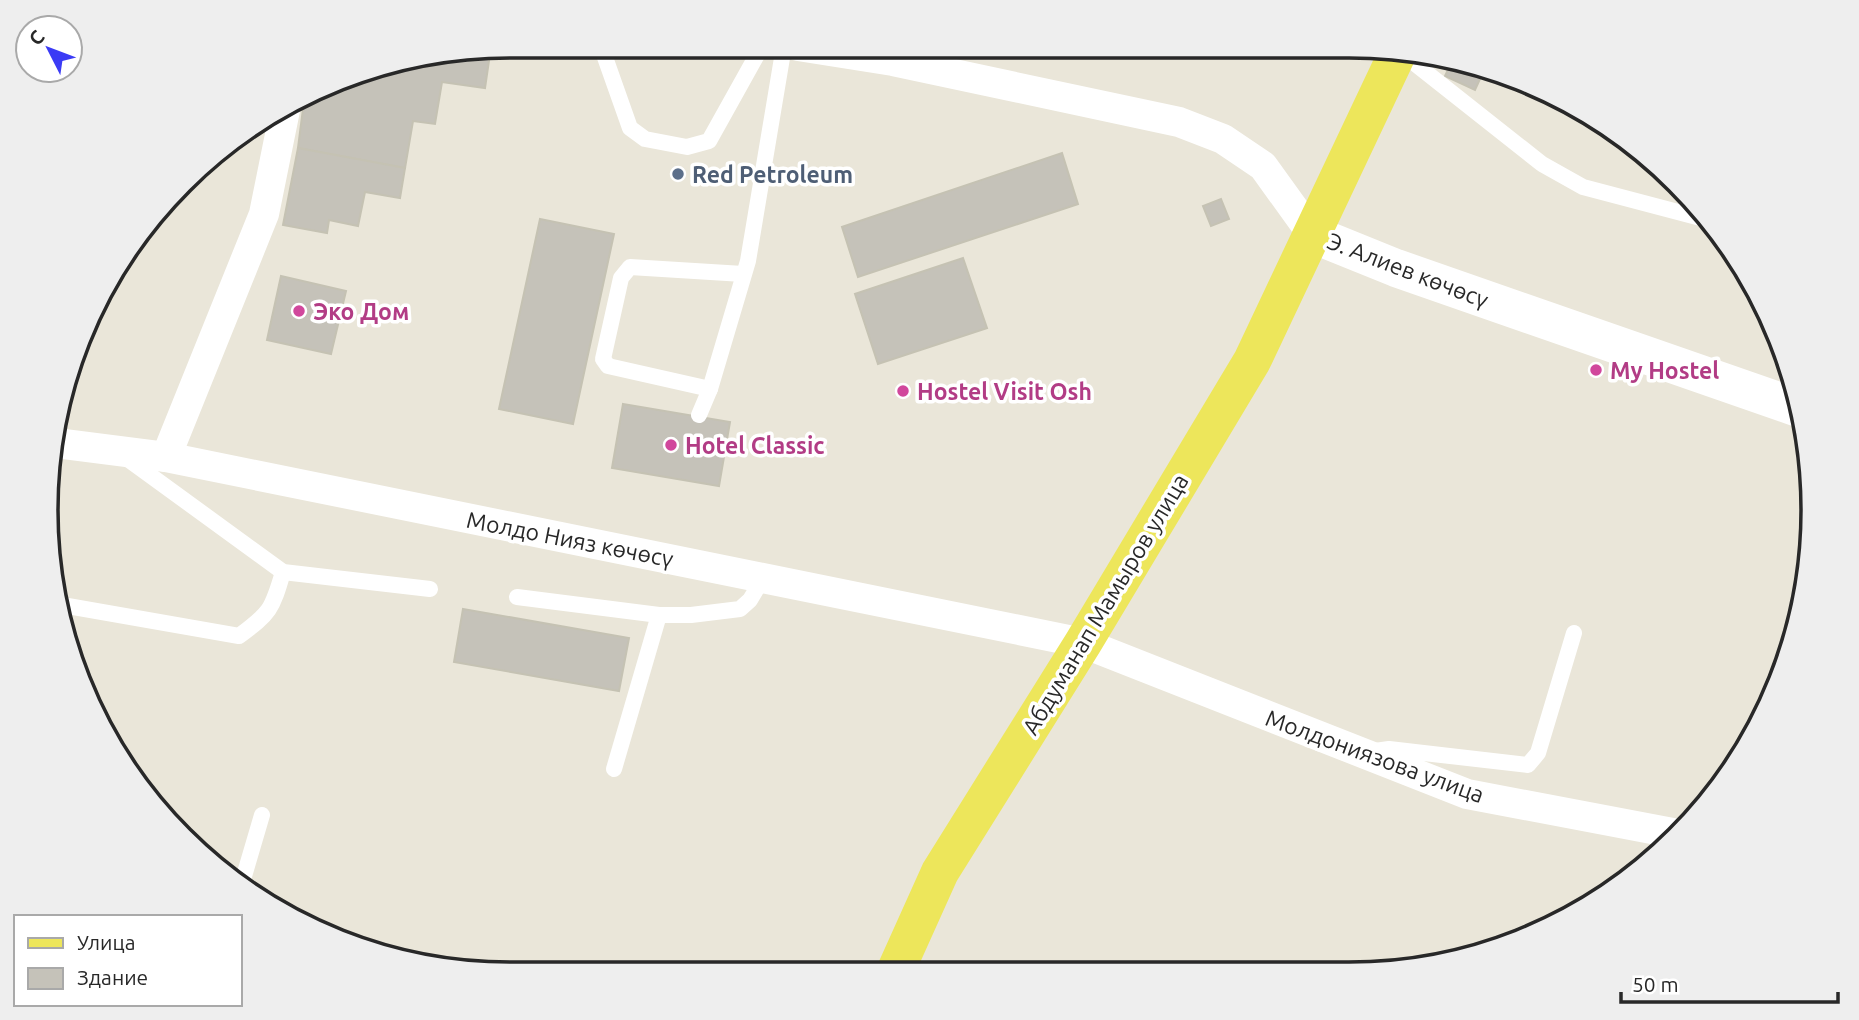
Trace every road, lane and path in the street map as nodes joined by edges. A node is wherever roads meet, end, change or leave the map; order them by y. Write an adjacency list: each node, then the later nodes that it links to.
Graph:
1 (605, 58): 2 (lane)
2 (755, 58)
3 (782, 58): 10 (lane)
4 (915, 58): 9 (street, Э. Алиев көчөсү)
5 (1394, 61): 9 (main road, Абдуманап Мамыров улица)
6 (1415, 63): 8 (lane)
7 (283, 118): 16 (street)
8 (1692, 216)
9 (1312, 234): 12 (main road, Э. Алиев көчөсү); 24 (main road, Абдуманап Мамыров улица)
10 (743, 274): 11 (lane); 11 (lane)
11 (710, 388): 13 (lane)
12 (1789, 404)
13 (699, 415)
14 (63, 444): 15 (street, Молдо Нияз көчөсү)
15 (114, 449): 16 (street, Молдо Нияз көчөсү); 17 (lane)
16 (166, 457): 18 (street, Молдо Нияз көчөсү)
17 (283, 572): 19 (lane); 21 (lane)
18 (763, 578): 22 (lane); 24 (street, Молдо Нияз көчөсү)
19 (430, 589)
20 (517, 597): 22 (lane)
21 (68, 607)
22 (659, 615): 26 (lane)
23 (1574, 633): 25 (lane)
24 (1083, 643): 25 (street, Молдониязова улица); 30 (main road, Абдуманап Мамыров улица)
25 (1361, 753): 28 (street, Молдониязова улица)
26 (614, 769)
27 (262, 816): 29 (lane)
28 (1667, 832)
29 (244, 876)
30 (900, 962)

